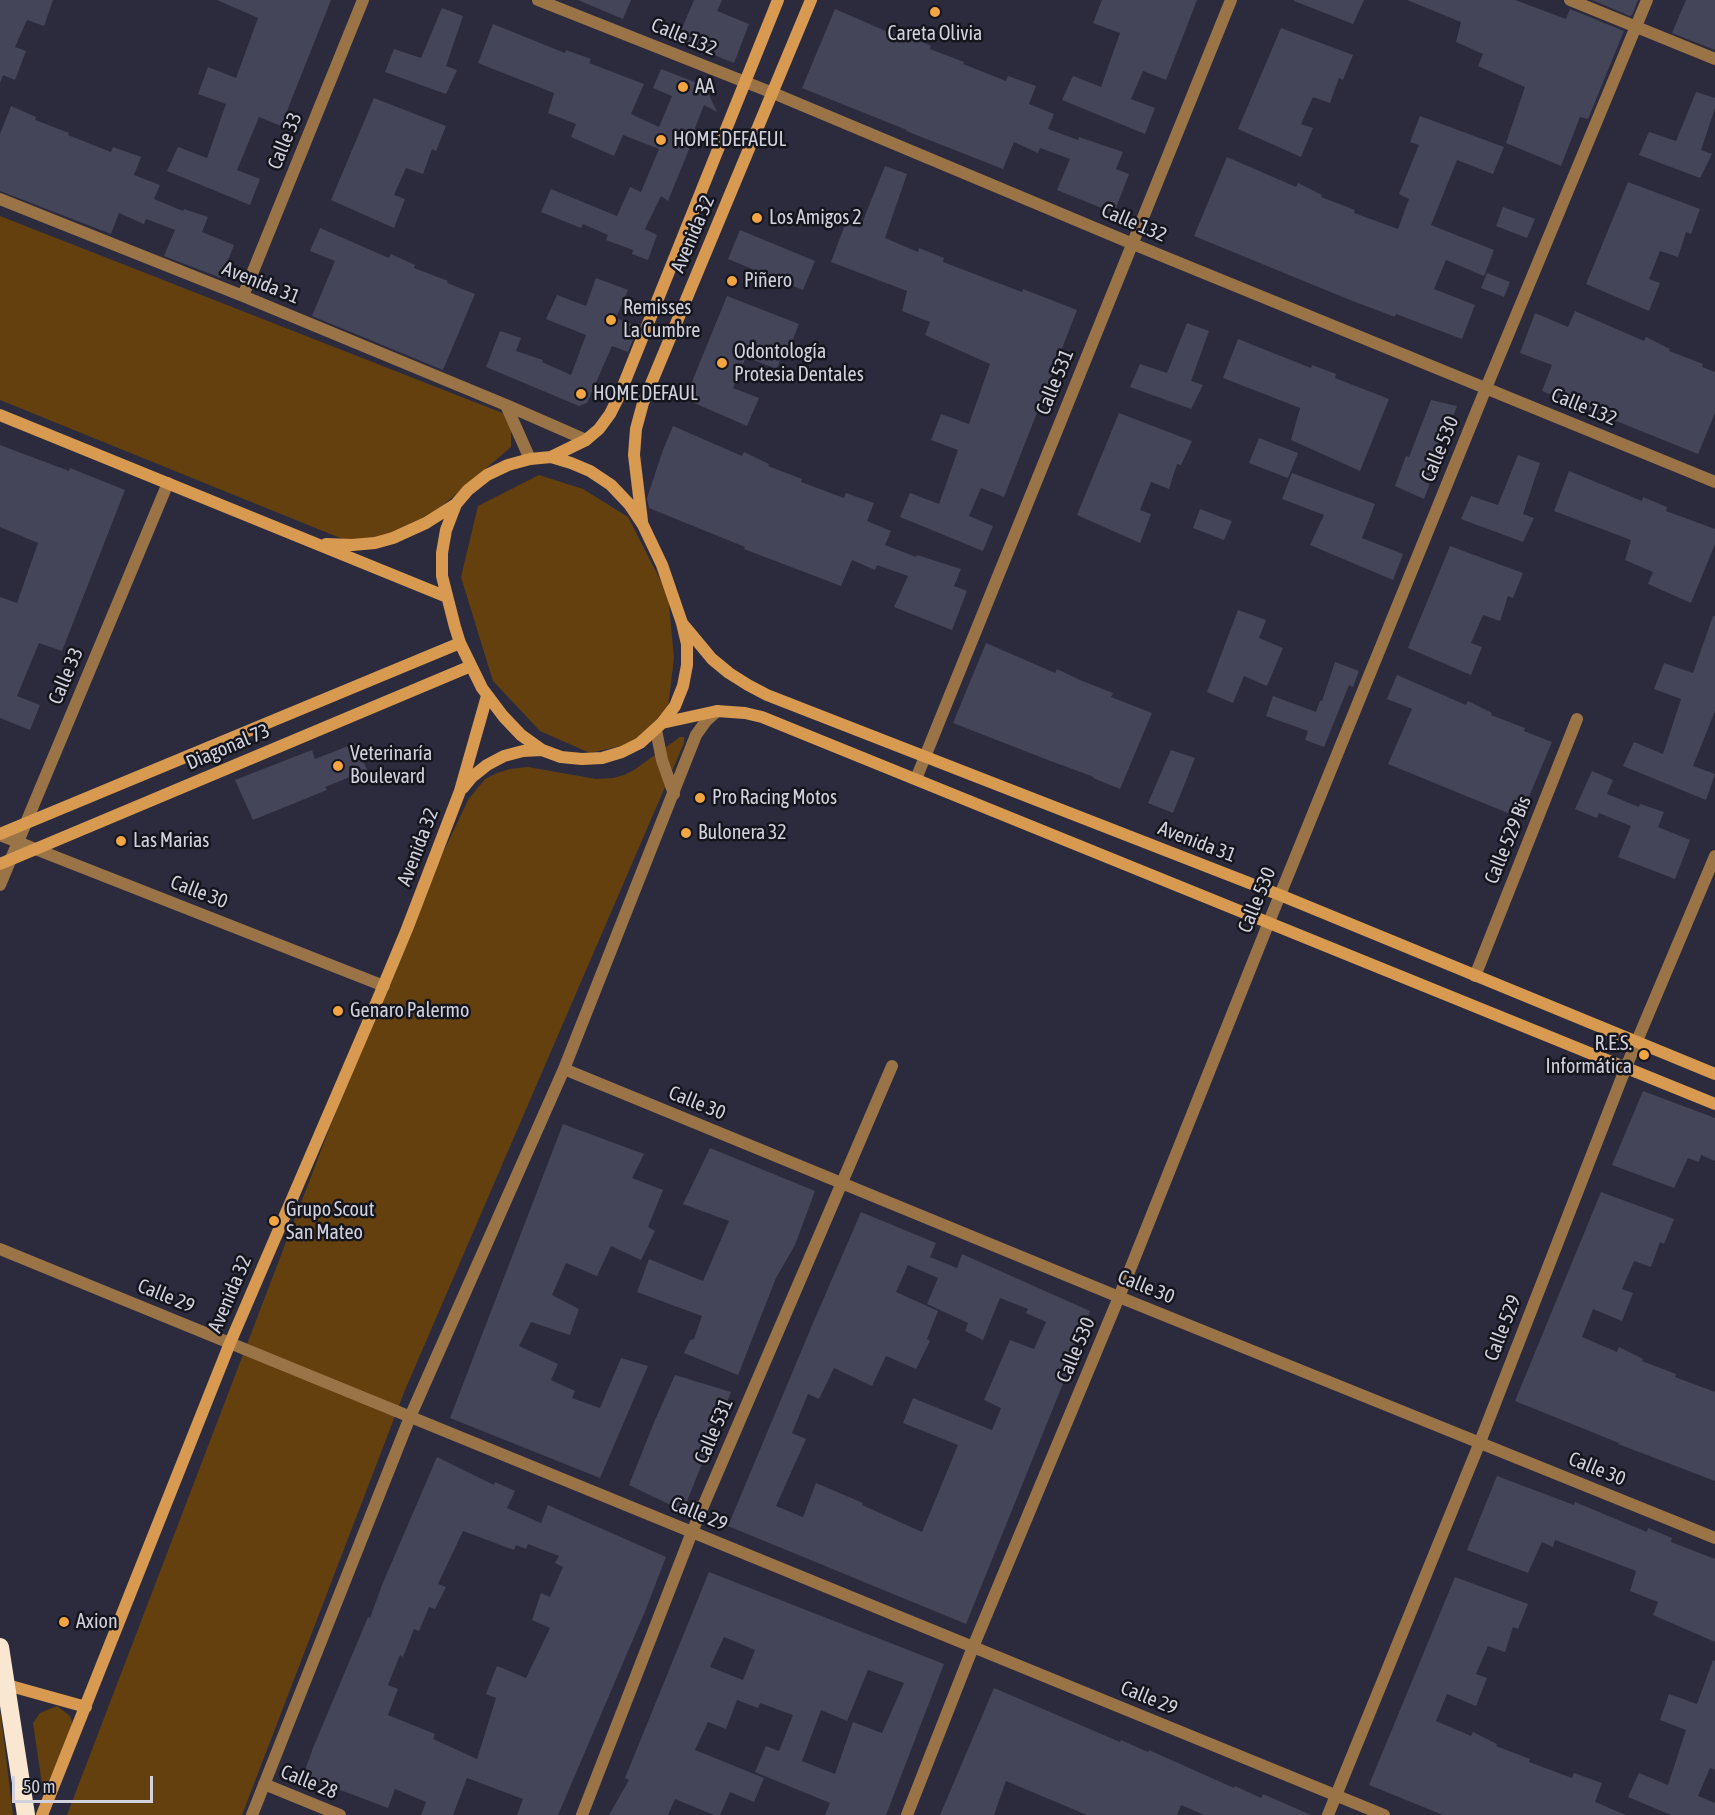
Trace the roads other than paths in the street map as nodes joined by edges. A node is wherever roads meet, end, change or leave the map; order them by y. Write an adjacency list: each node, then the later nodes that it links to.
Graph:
1 (363, 0): 14 (street, Calle 33)
2 (538, 0): 10 (street, Calle 132)
3 (778, 0): 10 (main road, Avenida 32)
4 (811, 0): 11 (main road, Avenida 32)
5 (1232, 0): 13 (street, Calle 531)
6 (1570, 0): 8 (street)
7 (1647, 0): 8 (street, Calle 530)
8 (1635, 27): 9 (street); 15 (street, Calle 530)
9 (1715, 59)
10 (744, 82): 11 (street, Calle 132); 18 (main road, Avenida 32)
11 (773, 93): 13 (street, Calle 132); 24 (main road, Avenida 32)
12 (0, 199): 14 (street, Avenida 31)
13 (1133, 244): 15 (street, Calle 132); 35 (street, Calle 531)
14 (243, 296): 16 (street, Avenida 31)
15 (1486, 388): 21 (street, Calle 132); 46 (street, Calle 530)
16 (506, 405): 18 (street, Avenida 31); 20 (street)
17 (0, 415): 22 (main road)
18 (586, 440): 19 (main road, Avenida 32)
19 (551, 457): 20 (main road); 24 (main road)
20 (530, 459): 23 (main road)
21 (1715, 482)
22 (168, 483): 25 (main road); 39 (street, Calle 33)
23 (456, 504): 25 (main road); 26 (main road)
24 (643, 525): 27 (main road)
25 (316, 544): 26 (main road)
26 (447, 597): 28 (main road)
27 (682, 623): 33 (main road); 35 (main road, Avenida 31)
28 (460, 643): 29 (main road); 39 (main road, Diagonal 73)
29 (471, 666): 30 (main road); 42 (main road, Diagonal 73)
30 (487, 696): 34 (main road); 37 (main road, Avenida 32)
31 (717, 711): 33 (main road); 36 (main road); 38 (street)
32 (1577, 719): 48 (street, Calle 529 Bis)
33 (659, 727): 34 (main road); 38 (street)
34 (542, 750): 37 (main road, Avenida 32)
35 (924, 756): 36 (street, Calle 531); 46 (main road, Avenida 31)
36 (916, 779): 47 (main road)
37 (460, 791): 49 (main road, Avenida 32)
38 (674, 794): 53 (street)
39 (25, 824): 40 (main road, Diagonal 73); 41 (street, Calle 33)
40 (0, 835): 41 (street, Calle 30)
41 (18, 842): 42 (street, Calle 30); 44 (street, Calle 33)
42 (35, 849): 44 (main road, Diagonal 73); 49 (street, Calle 30)
43 (1715, 856): 50 (street, Calle 529)
44 (5, 861): 45 (street, Calle 33)
45 (0, 885)
46 (1280, 895): 47 (street, Calle 530); 48 (main road, Avenida 31)
47 (1269, 922): 52 (main road); 58 (street, Calle 530)
48 (1474, 976): 50 (main road, Avenida 31)
49 (384, 986): 59 (main road, Avenida 32)
50 (1637, 1042): 52 (street, Calle 529); 54 (main road, Avenida 31)
51 (892, 1066): 56 (street, Calle 531)
52 (1626, 1067): 55 (main road); 61 (street, Calle 529)
53 (564, 1069): 56 (street, Calle 30); 60 (street)
54 (1715, 1074)
55 (1715, 1104)
56 (841, 1183): 58 (street, Calle 30); 62 (street, Calle 531)
57 (0, 1249): 59 (street, Calle 29)
58 (1119, 1297): 61 (street, Calle 30); 65 (street, Calle 530)
59 (230, 1343): 60 (street, Calle 29); 67 (main road, Avenida 32)
60 (410, 1417): 62 (street, Calle 29); 68 (street)
61 (1480, 1442): 63 (street, Calle 30); 69 (street, Calle 529)
62 (692, 1532): 65 (street, Calle 29); 74 (street, Calle 531)
63 (1715, 1538)
64 (0, 1647): 66 (highway)
65 (974, 1647): 69 (street, Calle 29); 75 (street, Calle 530)
66 (7, 1685): 67 (main road); 70 (highway)
67 (86, 1707): 71 (main road, Avenida 32)
68 (264, 1785): 72 (street); 73 (street, Calle 28)
69 (1336, 1796): 76 (street, Calle 529); 77 (street, Calle 29)
70 (26, 1815)
71 (42, 1815)
72 (252, 1815)
73 (340, 1815)
74 (582, 1815)
75 (907, 1815)
76 (1328, 1815)
77 (1384, 1815)

